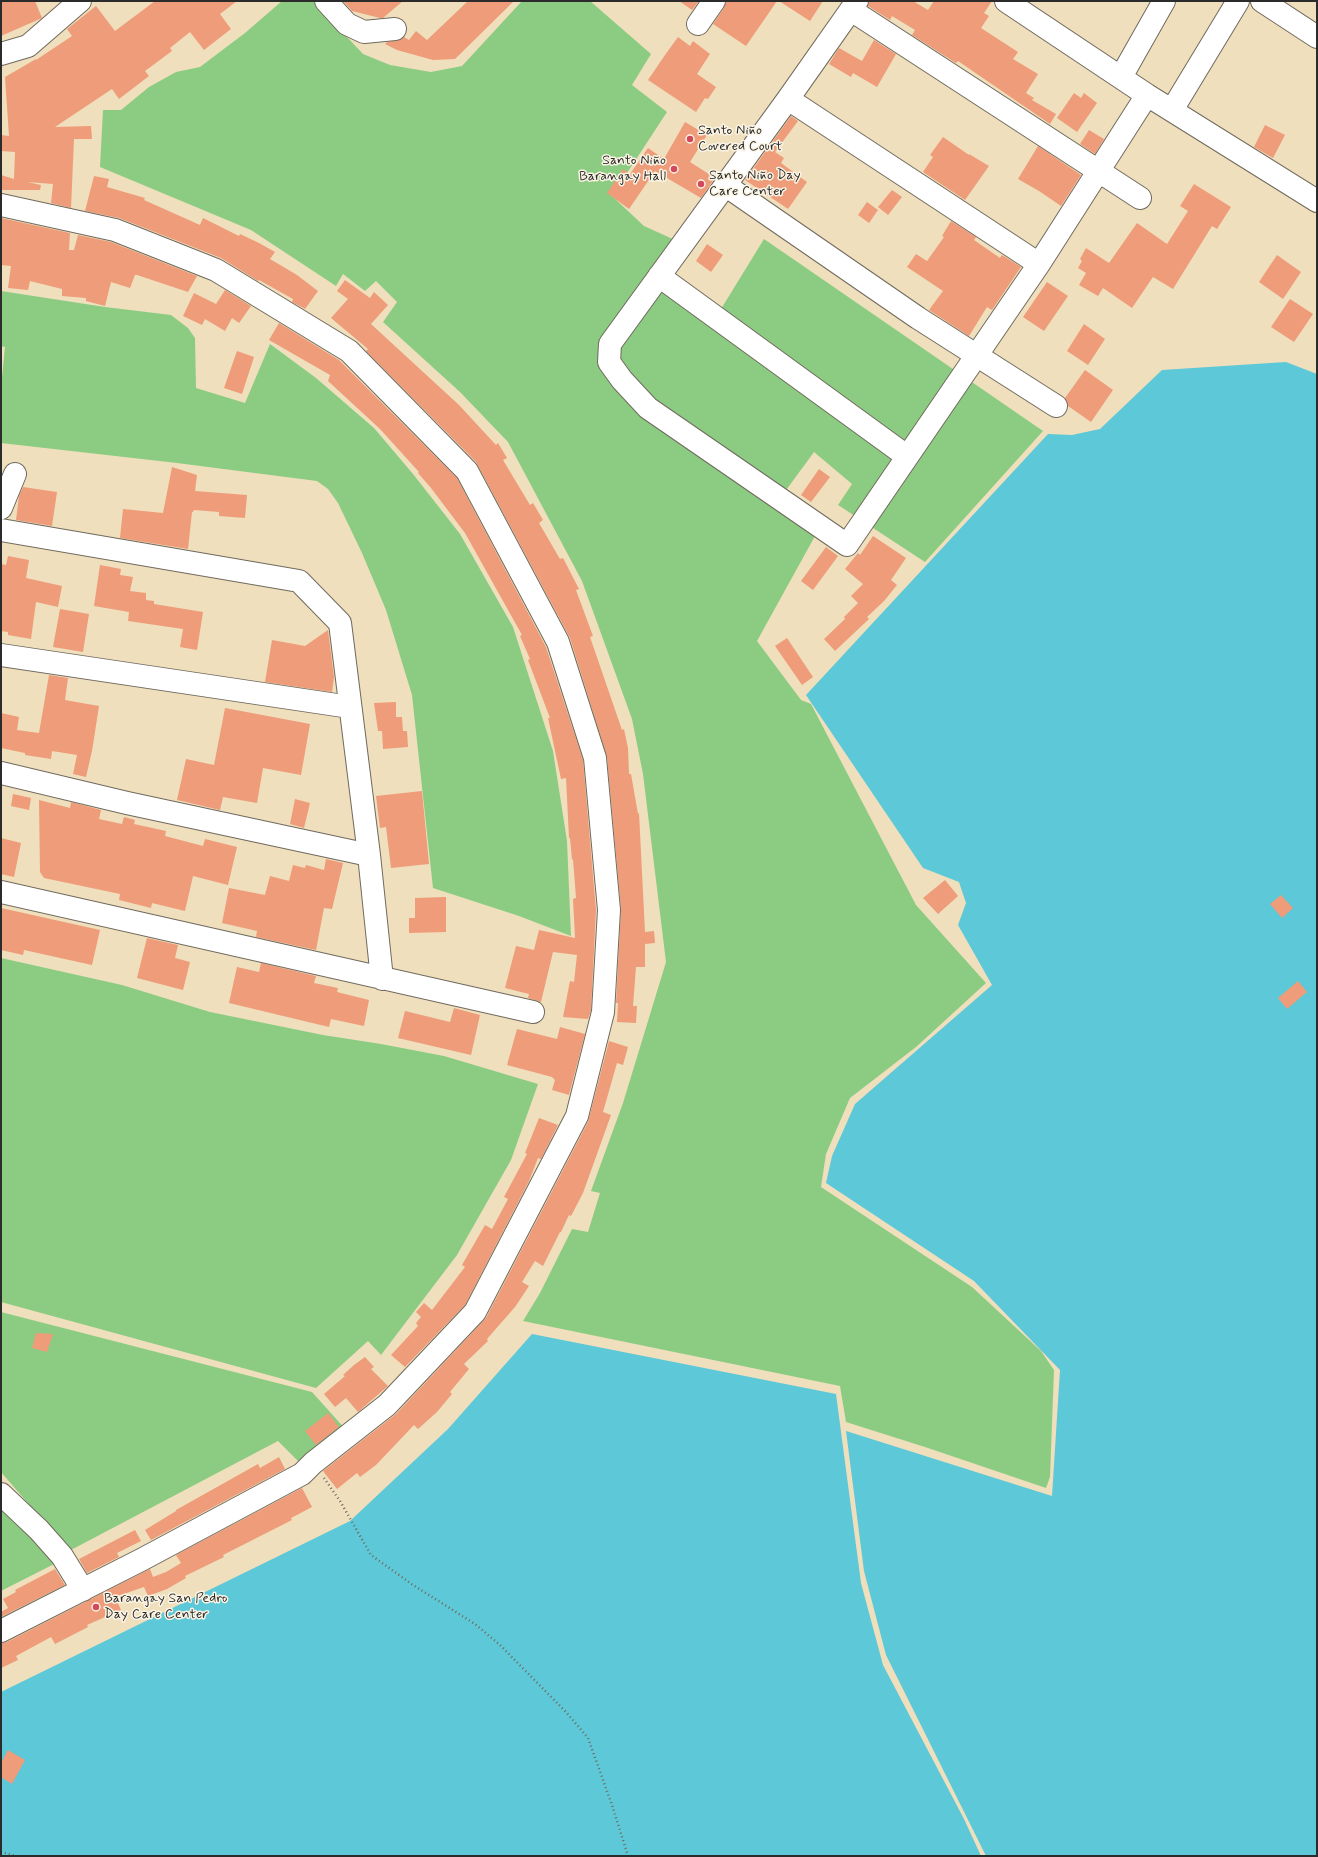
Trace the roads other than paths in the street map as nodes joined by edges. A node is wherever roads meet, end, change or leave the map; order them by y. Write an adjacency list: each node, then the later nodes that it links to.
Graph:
1 (80, 1): 12 (street)
2 (326, 1): 10 (street)
3 (714, 1): 9 (street)
4 (1006, 1): 13 (street)
5 (1164, 1): 13 (street)
6 (1238, 1): 16 (street)
7 (1262, 1): 11 (street)
8 (854, 5): 15 (street); 17 (street)
9 (698, 24)
10 (395, 29)
11 (1317, 37)
12 (1, 54)
13 (1121, 77): 14 (street)
14 (1147, 95): 16 (street); 17 (street)
15 (788, 99): 18 (street); 22 (street)
16 (1172, 110): 20 (street)
17 (1099, 170): 19 (street); 22 (street)
18 (725, 186): 23 (street); 24 (street)
19 (1140, 198)
20 (1317, 202)
21 (1, 205): 38 (street)
22 (1039, 264): 24 (street)
23 (659, 276): 24 (street); 26 (street)
24 (977, 354): 25 (street)
25 (1056, 406)
26 (901, 452)
27 (15, 474): 28 (street)
28 (1, 508)
29 (1, 530): 31 (street)
30 (1, 655): 31 (street)
31 (350, 707): 33 (street)
32 (1, 773): 33 (street)
33 (369, 855): 35 (street)
34 (1, 892): 35 (street)
35 (382, 979): 36 (street)
36 (533, 1012)
37 (1, 1494): 38 (street)
38 (83, 1590): 39 (street)
39 (1, 1632)

